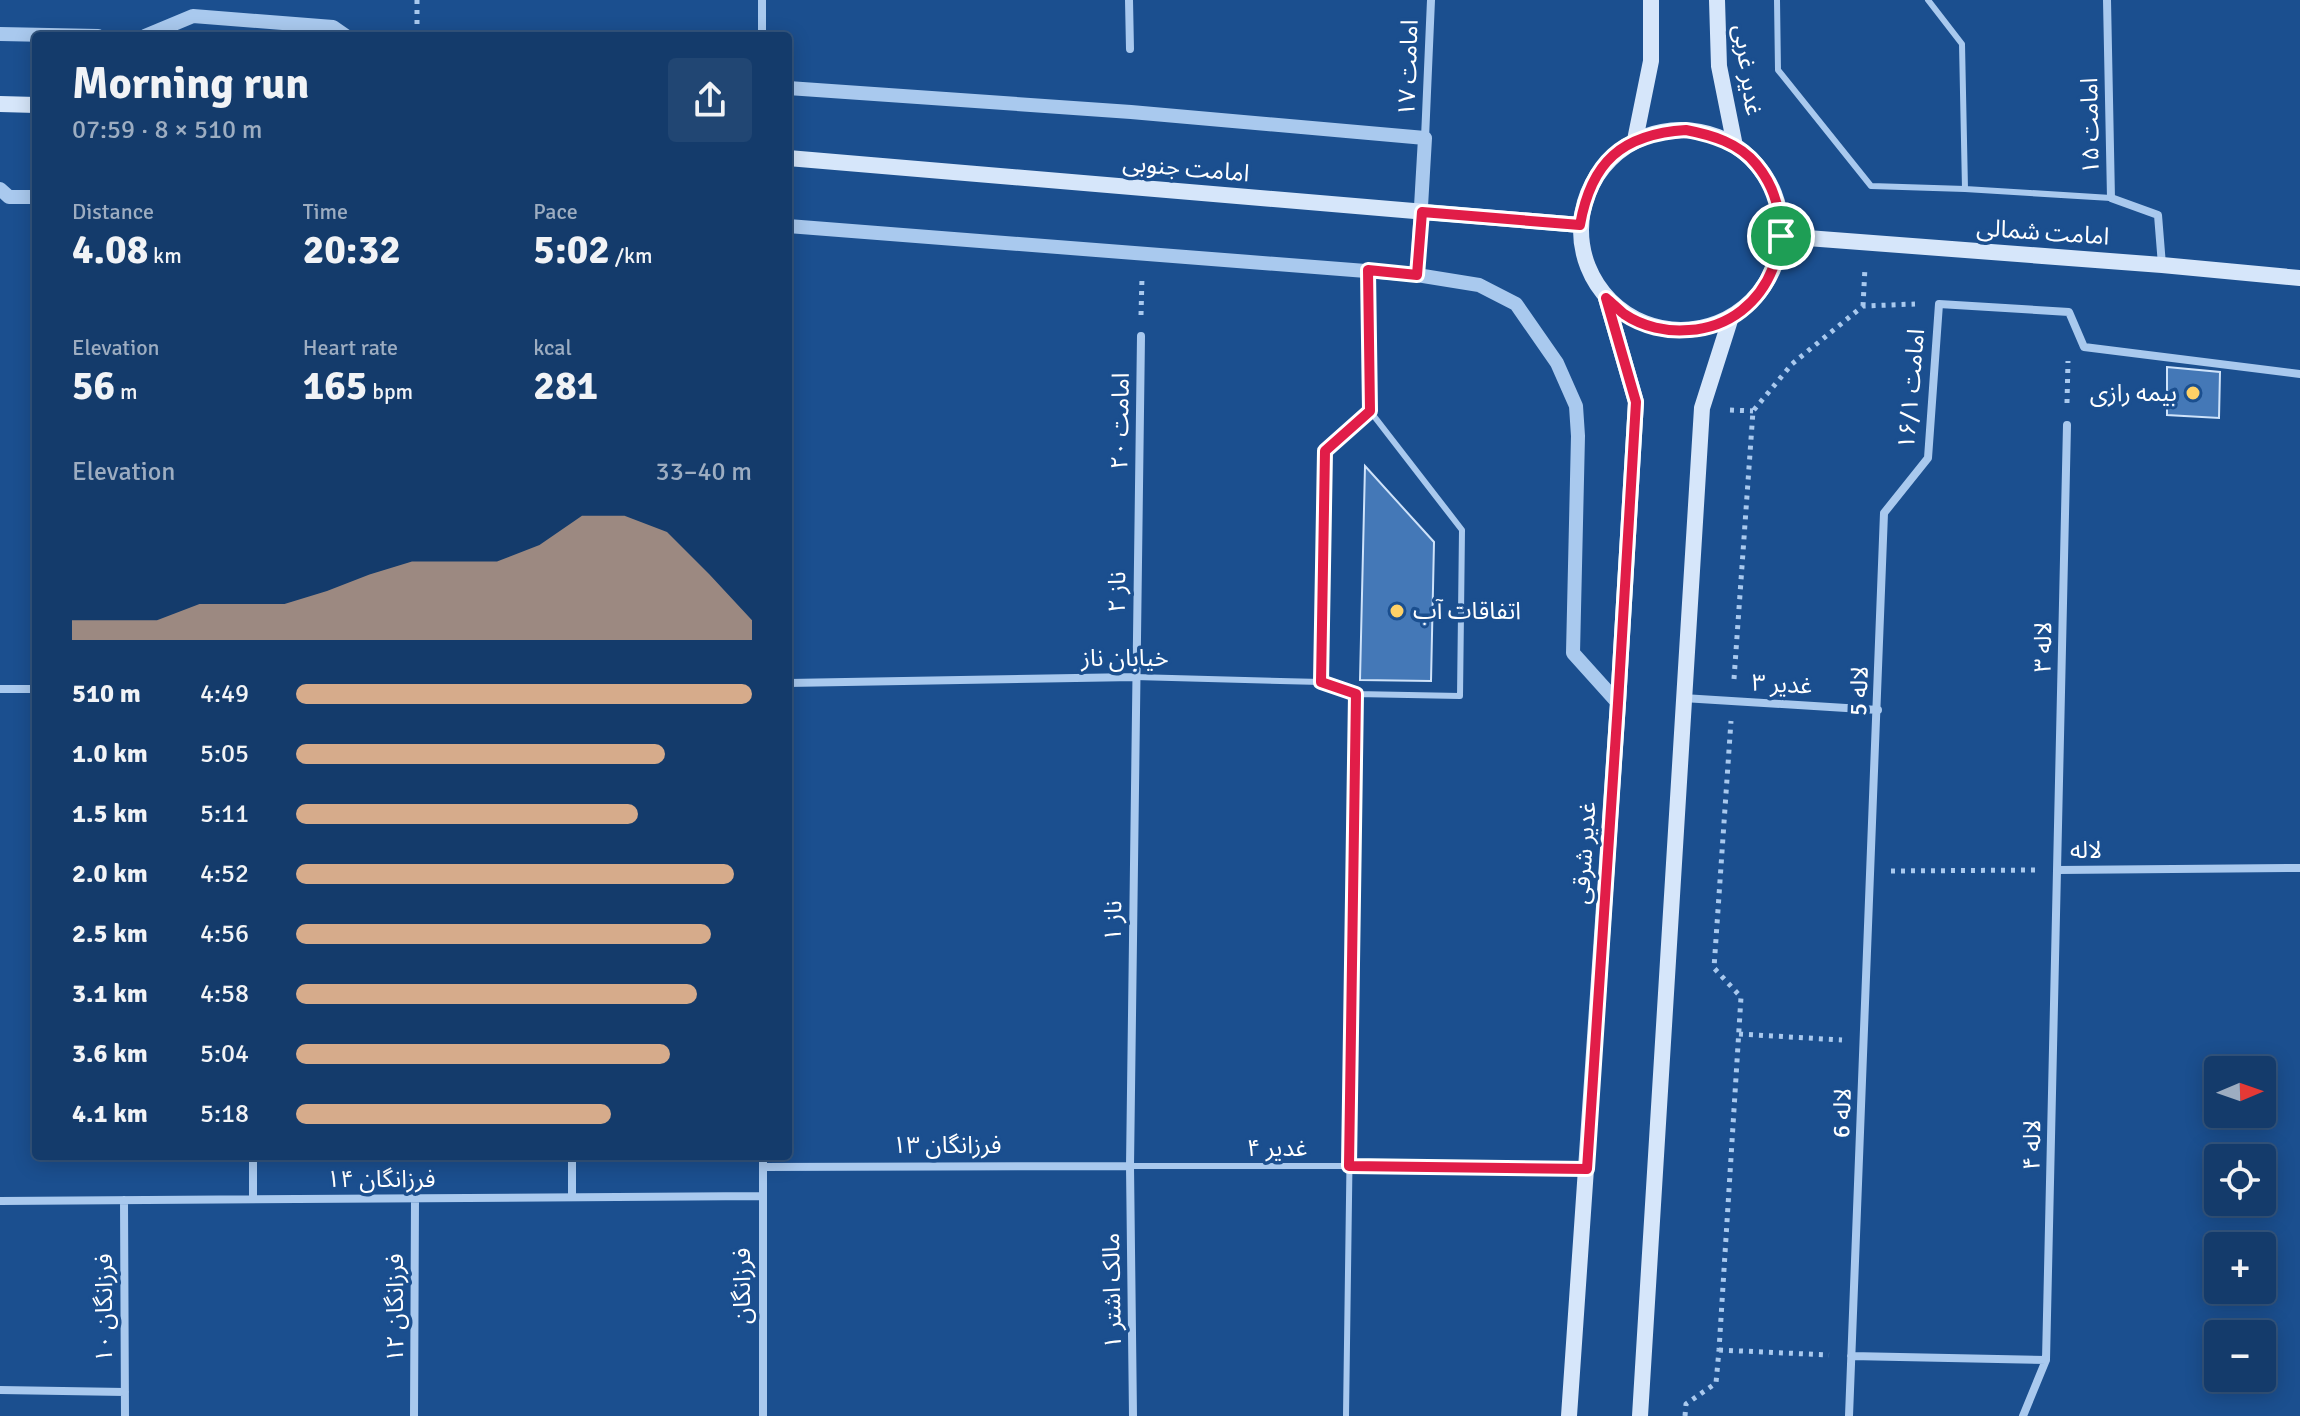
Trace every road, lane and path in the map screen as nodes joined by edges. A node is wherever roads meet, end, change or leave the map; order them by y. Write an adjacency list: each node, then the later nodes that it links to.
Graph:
1 (417, 0): 14 (path)
2 (762, 0): 15 (street)
3 (1129, 0): 18 (street)
4 (1431, 0): 22 (street, امامت ۱۷)
5 (1651, 0): 23 (main road)
6 (1717, 0): 24 (main road, غدیر غربی)
7 (1777, 0): 27 (lane)
8 (1928, 0): 27 (lane)
9 (2107, 0): 29 (street, امامت ۱۵)
10 (263, 20): 11 (street); 12 (street); 13 (street)
11 (155, 32)
12 (262, 32)
13 (340, 32)
14 (417, 32)
15 (762, 32)
16 (0, 34): 17 (street)
17 (32, 35)
18 (1130, 49)
19 (792, 88): 22 (street)
20 (0, 104): 21 (main road)
21 (32, 105)
22 (1425, 138): 30 (street)
23 (1635, 140): 24 (main road); 31 (main road)
24 (1735, 146): 33 (main road)
25 (792, 158): 30 (main road, امامت جنوبی)
26 (0, 189): 28 (street)
27 (1965, 189): 29 (lane)
28 (32, 197)
29 (2111, 198): 35 (street, امامت ۱۵)
30 (1422, 212): 31 (main road, امامت جنوبی); 37 (street)
31 (1580, 225): 39 (main road)
32 (792, 226): 34 (street)
33 (1781, 236): 35 (main road, امامت شمالی); 42 (main road)
34 (1142, 253): 36 (street); 43 (path)
35 (2162, 265): 38 (main road, امامت شمالی)
36 (1368, 270): 37 (street); 45 (lane)
37 (1417, 275): 57 (street)
38 (2300, 278)
39 (1606, 298): 42 (main road); 57 (main road, غدیر شرقی)
40 (1939, 304): 41 (street); 48 (street, امامت ۱۶/۱); 56 (path)
41 (2069, 312): 44 (street); 46 (path)
42 (1731, 317): 55 (main road)
43 (1141, 336): 47 (street, امامت ۲۰)
44 (2300, 374)
45 (1370, 411): 50 (lane); 54 (lane, خیابان ناز)
46 (2067, 425): 60 (street, لاله ۳)
47 (1138, 507): 49 (street, ناز ۲)
48 (1884, 513): 58 (street, لاله 5)
49 (1135, 677): 50 (lane, خیابان ناز); 51 (street, خیابان ناز); 67 (street, ناز ۱)
50 (1321, 682): 54 (lane, خیابان ناز)
51 (792, 683)
52 (0, 689): 53 (street)
53 (32, 689)
54 (1356, 694): 68 (lane)
55 (1683, 698): 56 (street, غدیر ۳); 89 (main road)
56 (1732, 701): 58 (street, غدیر ۳); 62 (path)
57 (1618, 703): 71 (main road, غدیر شرقی)
58 (1878, 710): 61 (street, لاله 5)
59 (2300, 868): 60 (street, لاله)
60 (2058, 870): 61 (path, لاله); 80 (street, لاله ۴)
61 (1872, 872): 63 (street, لاله 6)
62 (1739, 1034): 63 (path); 78 (path)
63 (1865, 1042): 79 (street, لاله 6)
64 (253, 1160): 74 (street)
65 (572, 1160): 73 (street)
66 (763, 1160): 70 (street, فرزانگان)
67 (1130, 1166): 68 (lane, غدیر ۴); 70 (street, فرزانگان ۱۳); 86 (street, مالک اشتر ۱)
68 (1349, 1166): 69 (lane, غدیر ۴); 87 (lane)
69 (1472, 1166): 71 (path)
70 (763, 1167): 72 (street, فرزانگان)
71 (1587, 1169): 88 (main road, غدیر شرقی)
72 (762, 1196): 73 (street, فرزانگان ۱۴); 85 (street, فرزانگان)
73 (572, 1197): 75 (street, فرزانگان ۱۴)
74 (253, 1199): 75 (street, فرزانگان ۱۴); 76 (street, فرزانگان ۱۴)
75 (415, 1199): 84 (street, فرزانگان ۱۲)
76 (124, 1200): 77 (street, فرزانگان ۱۴); 82 (street, فرزانگان ۱۰)
77 (0, 1201)
78 (1719, 1350): 79 (path); 90 (path)
79 (1851, 1356): 80 (street); 91 (street, لاله 6)
80 (2046, 1360): 92 (street, لاله ۴)
81 (0, 1390): 82 (street)
82 (125, 1392): 83 (street, فرزانگان ۱۰)
83 (125, 1416)
84 (414, 1416)
85 (763, 1416)
86 (1133, 1416)
87 (1346, 1416)
88 (1569, 1416)
89 (1640, 1416)
90 (1685, 1416)
91 (1849, 1416)
92 (2023, 1416)

